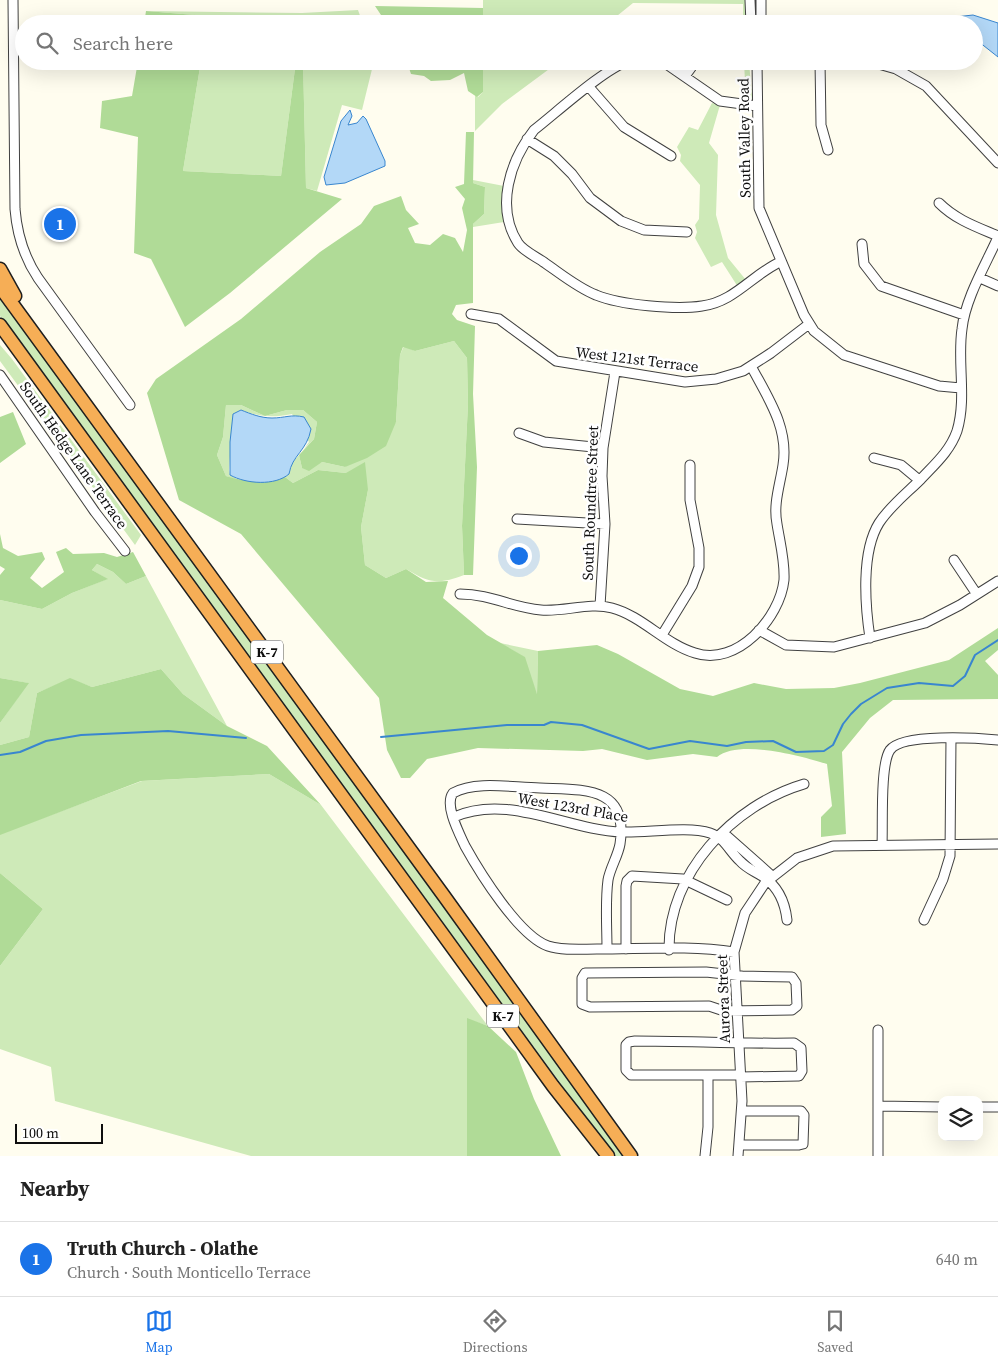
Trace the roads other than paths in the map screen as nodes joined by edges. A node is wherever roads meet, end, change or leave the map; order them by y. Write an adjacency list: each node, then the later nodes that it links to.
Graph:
1 (13, 0): 39 (street)
2 (750, 0): 4 (street)
3 (761, 0): 5 (street)
4 (751, 15)
5 (761, 15)
6 (611, 70): 13 (street)
7 (676, 70): 12 (street)
8 (689, 70): 12 (street)
9 (757, 70): 14 (street, South Valley Road)
10 (820, 70): 16 (street)
11 (898, 70): 18 (street)
12 (685, 76): 14 (street)
13 (589, 87): 15 (street); 17 (street)
14 (757, 106): 23 (street, South Valley Road)
15 (527, 139): 20 (street); 23 (street)
16 (828, 150)
17 (671, 156)
18 (998, 163)
19 (939, 203): 21 (street)
20 (687, 232)
21 (998, 237): 25 (street)
22 (862, 244): 29 (street)
23 (780, 262): 30 (street, South Valley Road)
24 (0, 270): 33 (highway)
25 (980, 278): 26 (street); 29 (street)
26 (998, 286)
27 (0, 287): 33 (highway, K-7)
28 (471, 314): 36 (street, West 121st Terrace)
29 (964, 315): 38 (street)
30 (809, 324): 35 (street, West 121st Terrace); 38 (street)
31 (0, 325): 34 (highway, K-7)
32 (0, 336): 34 (highway)
33 (42, 344): 89 (highway, K-7)
34 (24, 357): 88 (highway, K-7)
35 (751, 366): 36 (street, West 121st Terrace); 53 (street)
36 (614, 372): 41 (street, South Roundtree Street)
37 (0, 375): 47 (street, South Hedge Lane Terrace)
38 (961, 388): 44 (street)
39 (130, 404)
40 (519, 433): 41 (street)
41 (603, 448): 46 (street, South Roundtree Street)
42 (874, 458): 44 (street)
43 (690, 465): 54 (street)
44 (919, 480): 55 (street)
45 (517, 519): 46 (street)
46 (605, 524): 52 (street, South Roundtree Street)
47 (125, 552)
48 (954, 560): 50 (street)
49 (998, 580): 50 (street)
50 (976, 593): 55 (street)
51 (460, 594): 52 (street)
52 (600, 606): 54 (street)
53 (759, 630): 54 (street); 55 (street)
54 (662, 636)
55 (870, 638)
56 (951, 738): 57 (street); 62 (street); 64 (street)
57 (998, 740)
58 (804, 784): 61 (street)
59 (454, 818): 60 (street, West 123rd Place); 60 (street); 72 (street)
60 (621, 832): 61 (street, West 123rd Place); 72 (street)
61 (717, 837): 65 (street); 66 (street, West 123rd Place); 67 (street)
62 (950, 844): 63 (street, Aurora Street); 64 (street, Aurora Street); 71 (street)
63 (998, 844)
64 (882, 845): 66 (street, Aurora Street)
65 (753, 872): 66 (street); 68 (street)
66 (770, 878): 68 (street, Aurora Street); 70 (street)
67 (687, 881): 69 (street); 73 (street); 74 (street)
68 (760, 889): 75 (street, Aurora Street)
69 (727, 900)
70 (786, 920)
71 (924, 920)
72 (607, 949): 73 (street)
73 (626, 950): 74 (street)
74 (669, 950): 75 (street)
75 (734, 952): 76 (street, Aurora Street)
76 (734, 975): 77 (street, Aurora Street); 77 (street); 77 (street)
77 (736, 1010): 79 (street, Aurora Street)
78 (878, 1030): 82 (street)
79 (738, 1043): 80 (street); 81 (street, Aurora Street); 81 (street)
80 (708, 1075): 81 (street); 90 (street)
81 (740, 1076): 86 (street, Aurora Street)
82 (878, 1106): 83 (street); 92 (street)
83 (938, 1107)
84 (983, 1107): 85 (street)
85 (998, 1107)
86 (742, 1111): 87 (street, Aurora Street); 87 (street)
87 (740, 1145): 91 (street, Aurora Street)
88 (608, 1156)
89 (631, 1156)
90 (705, 1156)
91 (738, 1156)
92 (878, 1156)

